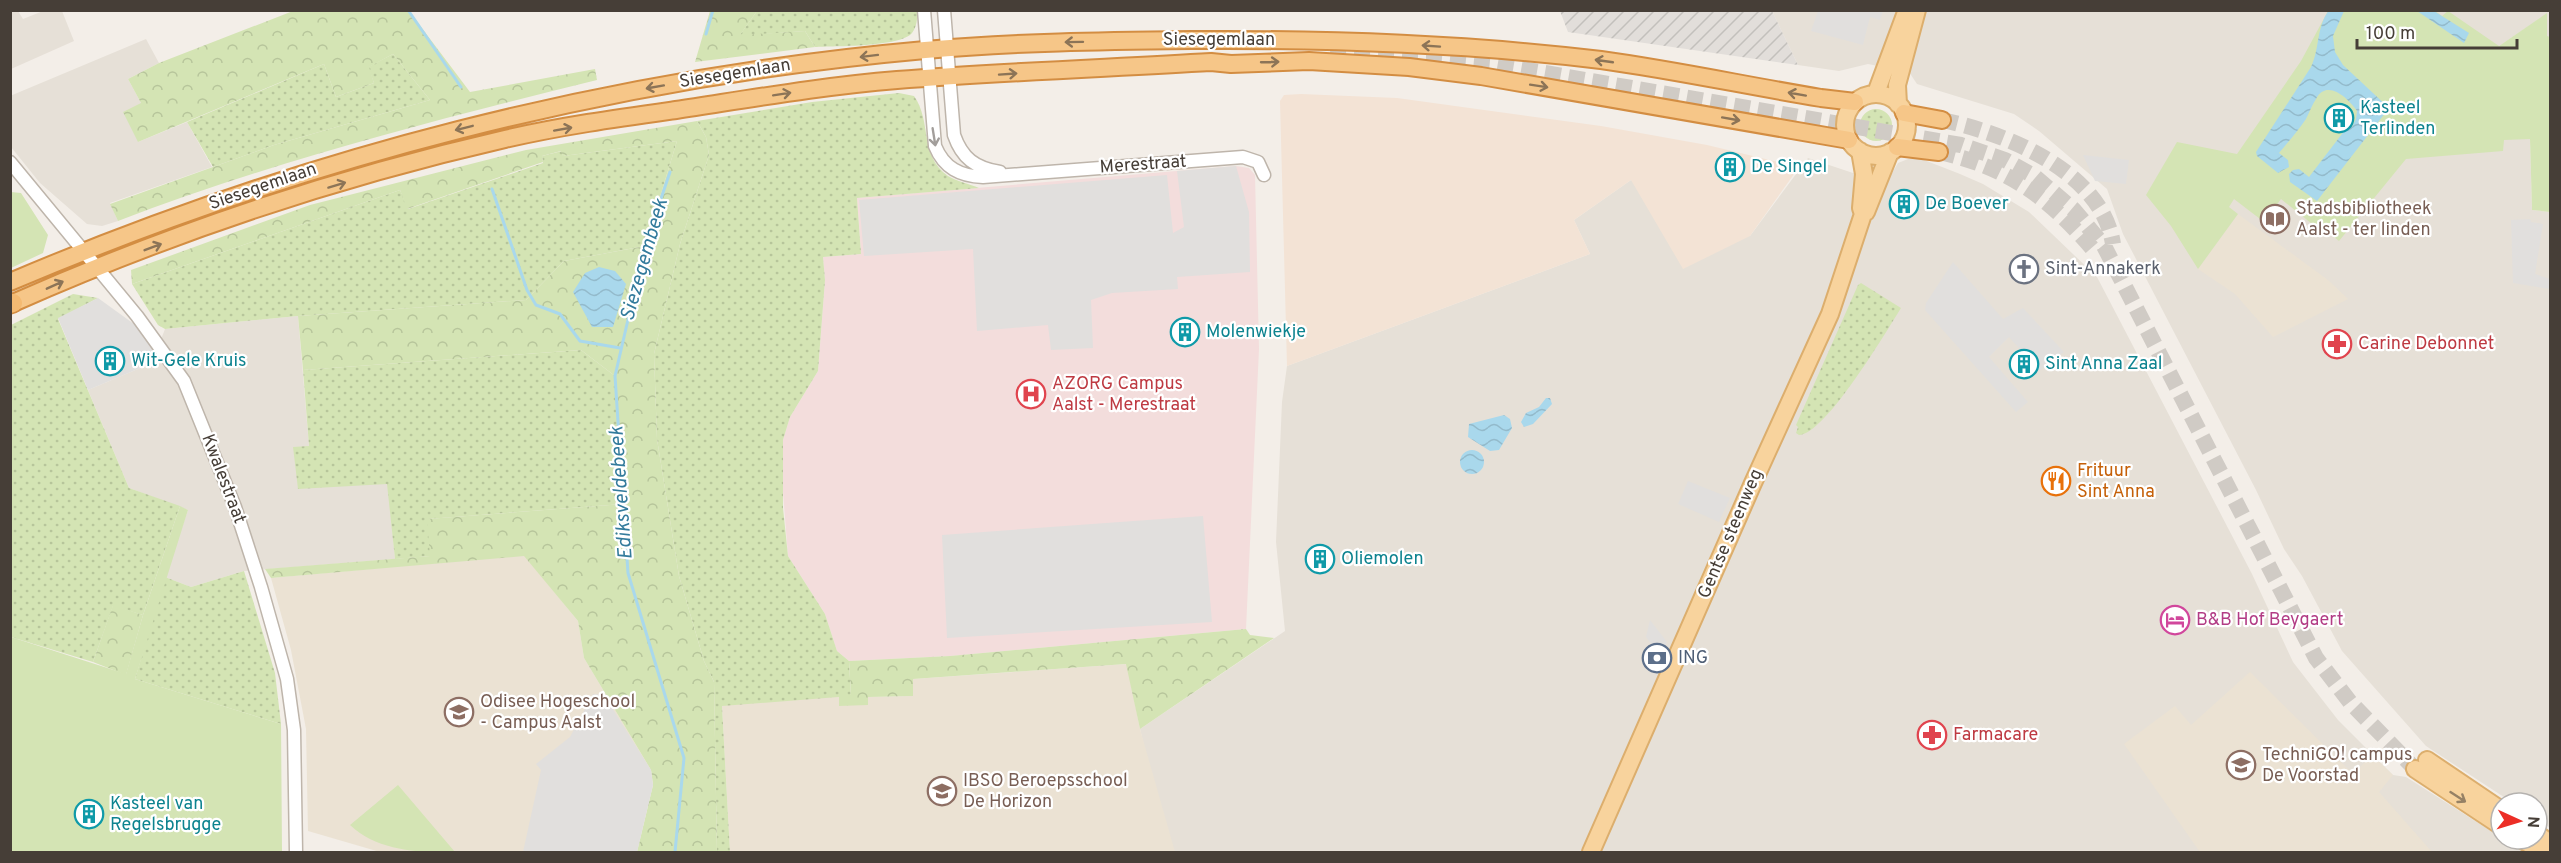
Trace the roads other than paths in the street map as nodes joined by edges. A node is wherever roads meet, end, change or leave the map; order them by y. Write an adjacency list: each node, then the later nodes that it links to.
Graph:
1 (924, 10): 6 (street, Merestraat)
2 (944, 10): 5 (street, Merestraat)
3 (1906, 10): 9 (main road)
4 (1917, 10): 11 (main road)
5 (948, 49): 6 (highway, Siesegemlaan); 7 (street, Merestraat); 10 (highway, Siesegemlaan, one-way to 5)
6 (927, 50): 8 (street, Merestraat); 20 (highway, Siesegemlaan, one-way to 20)
7 (950, 78): 8 (highway, Siesegemlaan); 13 (highway, Siesegemlaan, one-way to 13); 17 (street, Merestraat)
8 (929, 79): 17 (street, Merestraat, one-way to 17); 21 (highway, Siesegemlaan, one-way to 8)
9 (1876, 93): 10 (main road); 11 (main road)
10 (1855, 102): 13 (main road)
11 (1901, 108): 12 (highway); 14 (main road)
12 (1942, 120)
13 (1854, 146): 14 (main road); 19 (main road, Gentse steenweg)
14 (1893, 150): 15 (highway); 19 (main road, Gentse steenweg)
15 (1939, 152)
16 (10, 162): 20 (street, Kwalestraat)
17 (1013, 174): 18 (street, Merestraat)
18 (1264, 175)
19 (1863, 214): 27 (main road, Gentse steenweg)
20 (83, 252): 21 (street, Kwalestraat); 22 (highway, Siesegemlaan)
21 (98, 268): 23 (highway, Siesegemlaan, one-way to 21); 26 (street, Kwalestraat)
22 (10, 282)
23 (12, 304)
24 (2489, 803): 25 (main road, one-way to 25)
25 (2489, 817)
26 (296, 852)
27 (1591, 852)

